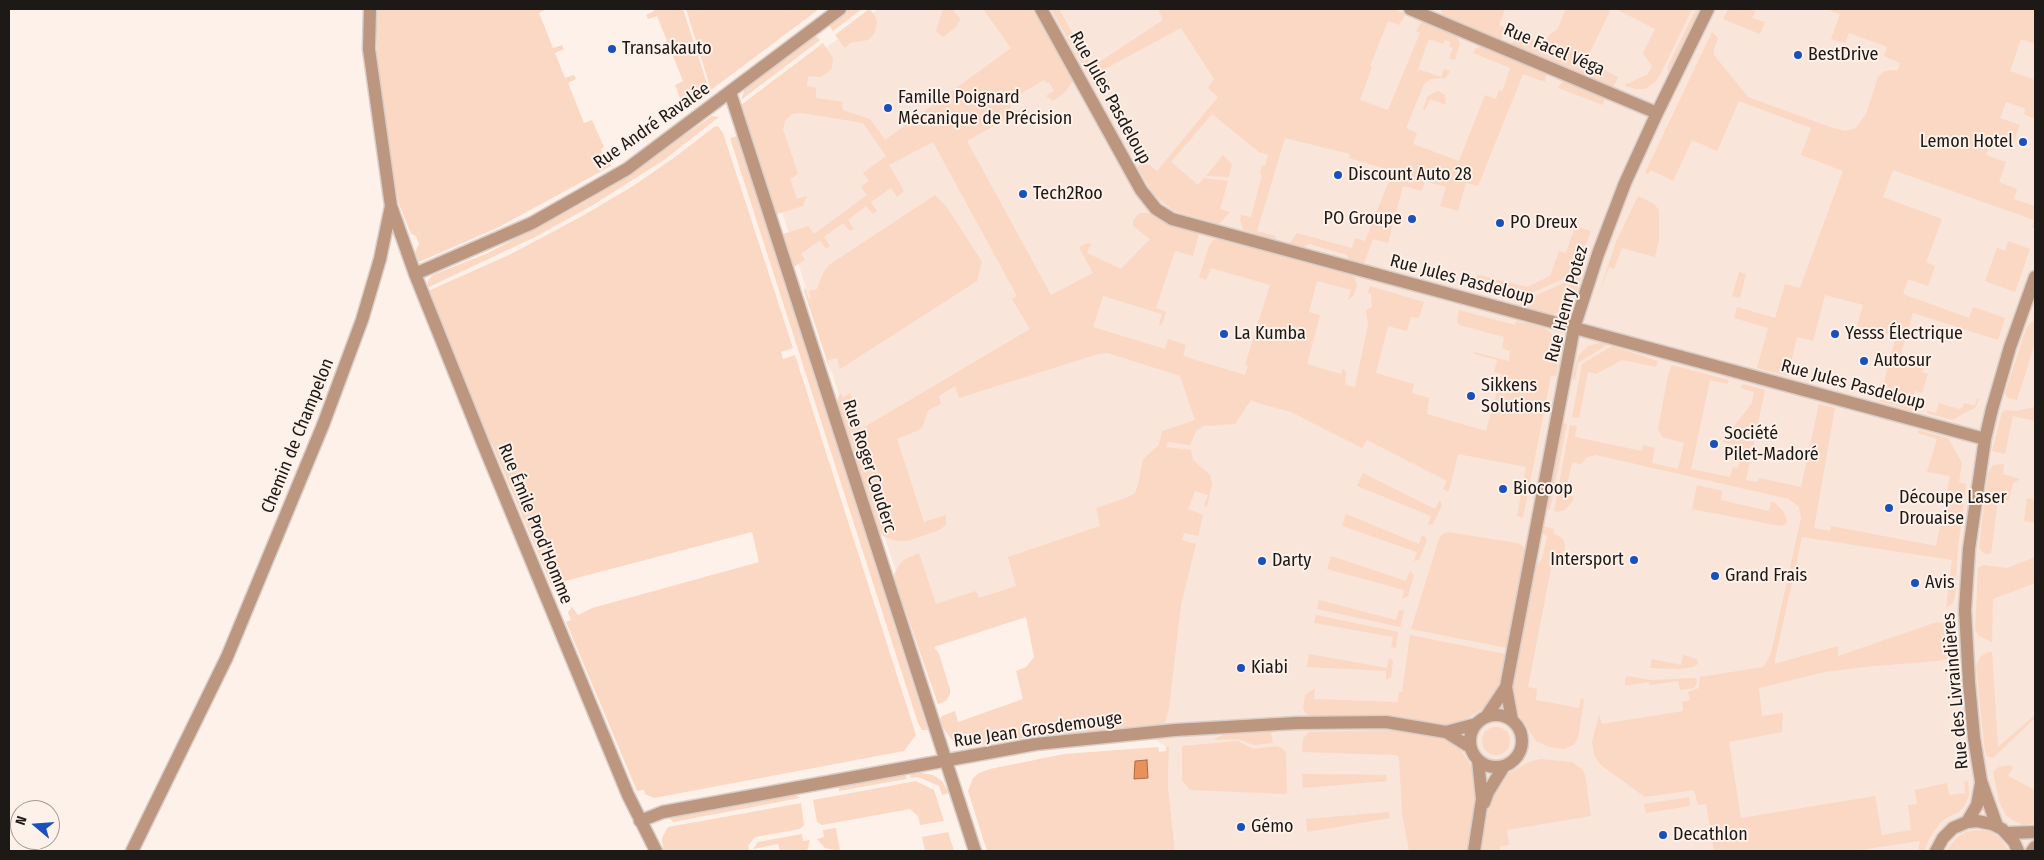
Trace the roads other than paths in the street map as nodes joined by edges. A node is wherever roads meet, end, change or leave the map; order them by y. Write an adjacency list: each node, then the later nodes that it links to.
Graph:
1 (370, 9): 8 (street, Chemin de Champelon)
2 (840, 9): 6 (street, Rue André Ravalée)
3 (1041, 9): 12 (street, Rue Jules Pasdeloup)
4 (1410, 9): 7 (street, Rue Facel Véga)
5 (1708, 9): 7 (street, Rue Henry Potez)
6 (730, 92): 9 (street, Rue André Ravalée); 19 (street, Rue Roger Couderc)
7 (1657, 113): 12 (street, Rue Henry Potez)
8 (391, 206): 9 (street, Rue Émile Prod'Homme); 29 (street, Chemin de Champelon)
9 (416, 274): 24 (street, Rue Émile Prod'Homme)
10 (2035, 277): 11 (street, Rue des Livraindières)
11 (2032, 297): 13 (street, Rue des Livraindières)
12 (1574, 328): 13 (street, Rue Jules Pasdeloup); 14 (street, Rue Henry Potez)
13 (1985, 439): 22 (street, Rue des Livraindières)
14 (1506, 687): 15 (street); 16 (street)
15 (1481, 720): 16 (street); 17 (street); 18 (street)
16 (1512, 720): 21 (street)
17 (1446, 732): 18 (street); 19 (street, Rue Jean Grosdemouge)
18 (1470, 747): 20 (street)
19 (945, 760): 24 (street, Rue Jean Grosdemouge); 31 (street, Rue Roger Couderc)
20 (1478, 760): 21 (street); 23 (street)
21 (1504, 766): 23 (street)
22 (1981, 781): 25 (street); 26 (street)
23 (1482, 810): 32 (street)
24 (640, 821): 30 (street, Rue Émile Prod'Homme)
25 (1967, 822): 26 (street); 33 (street)
26 (2002, 829): 27 (street); 34 (street)
27 (2035, 832)
28 (2035, 847): 35 (street)
29 (132, 851)
30 (656, 851)
31 (975, 851)
32 (1474, 851)
33 (1936, 851)
34 (2018, 851)
35 (2032, 851)

